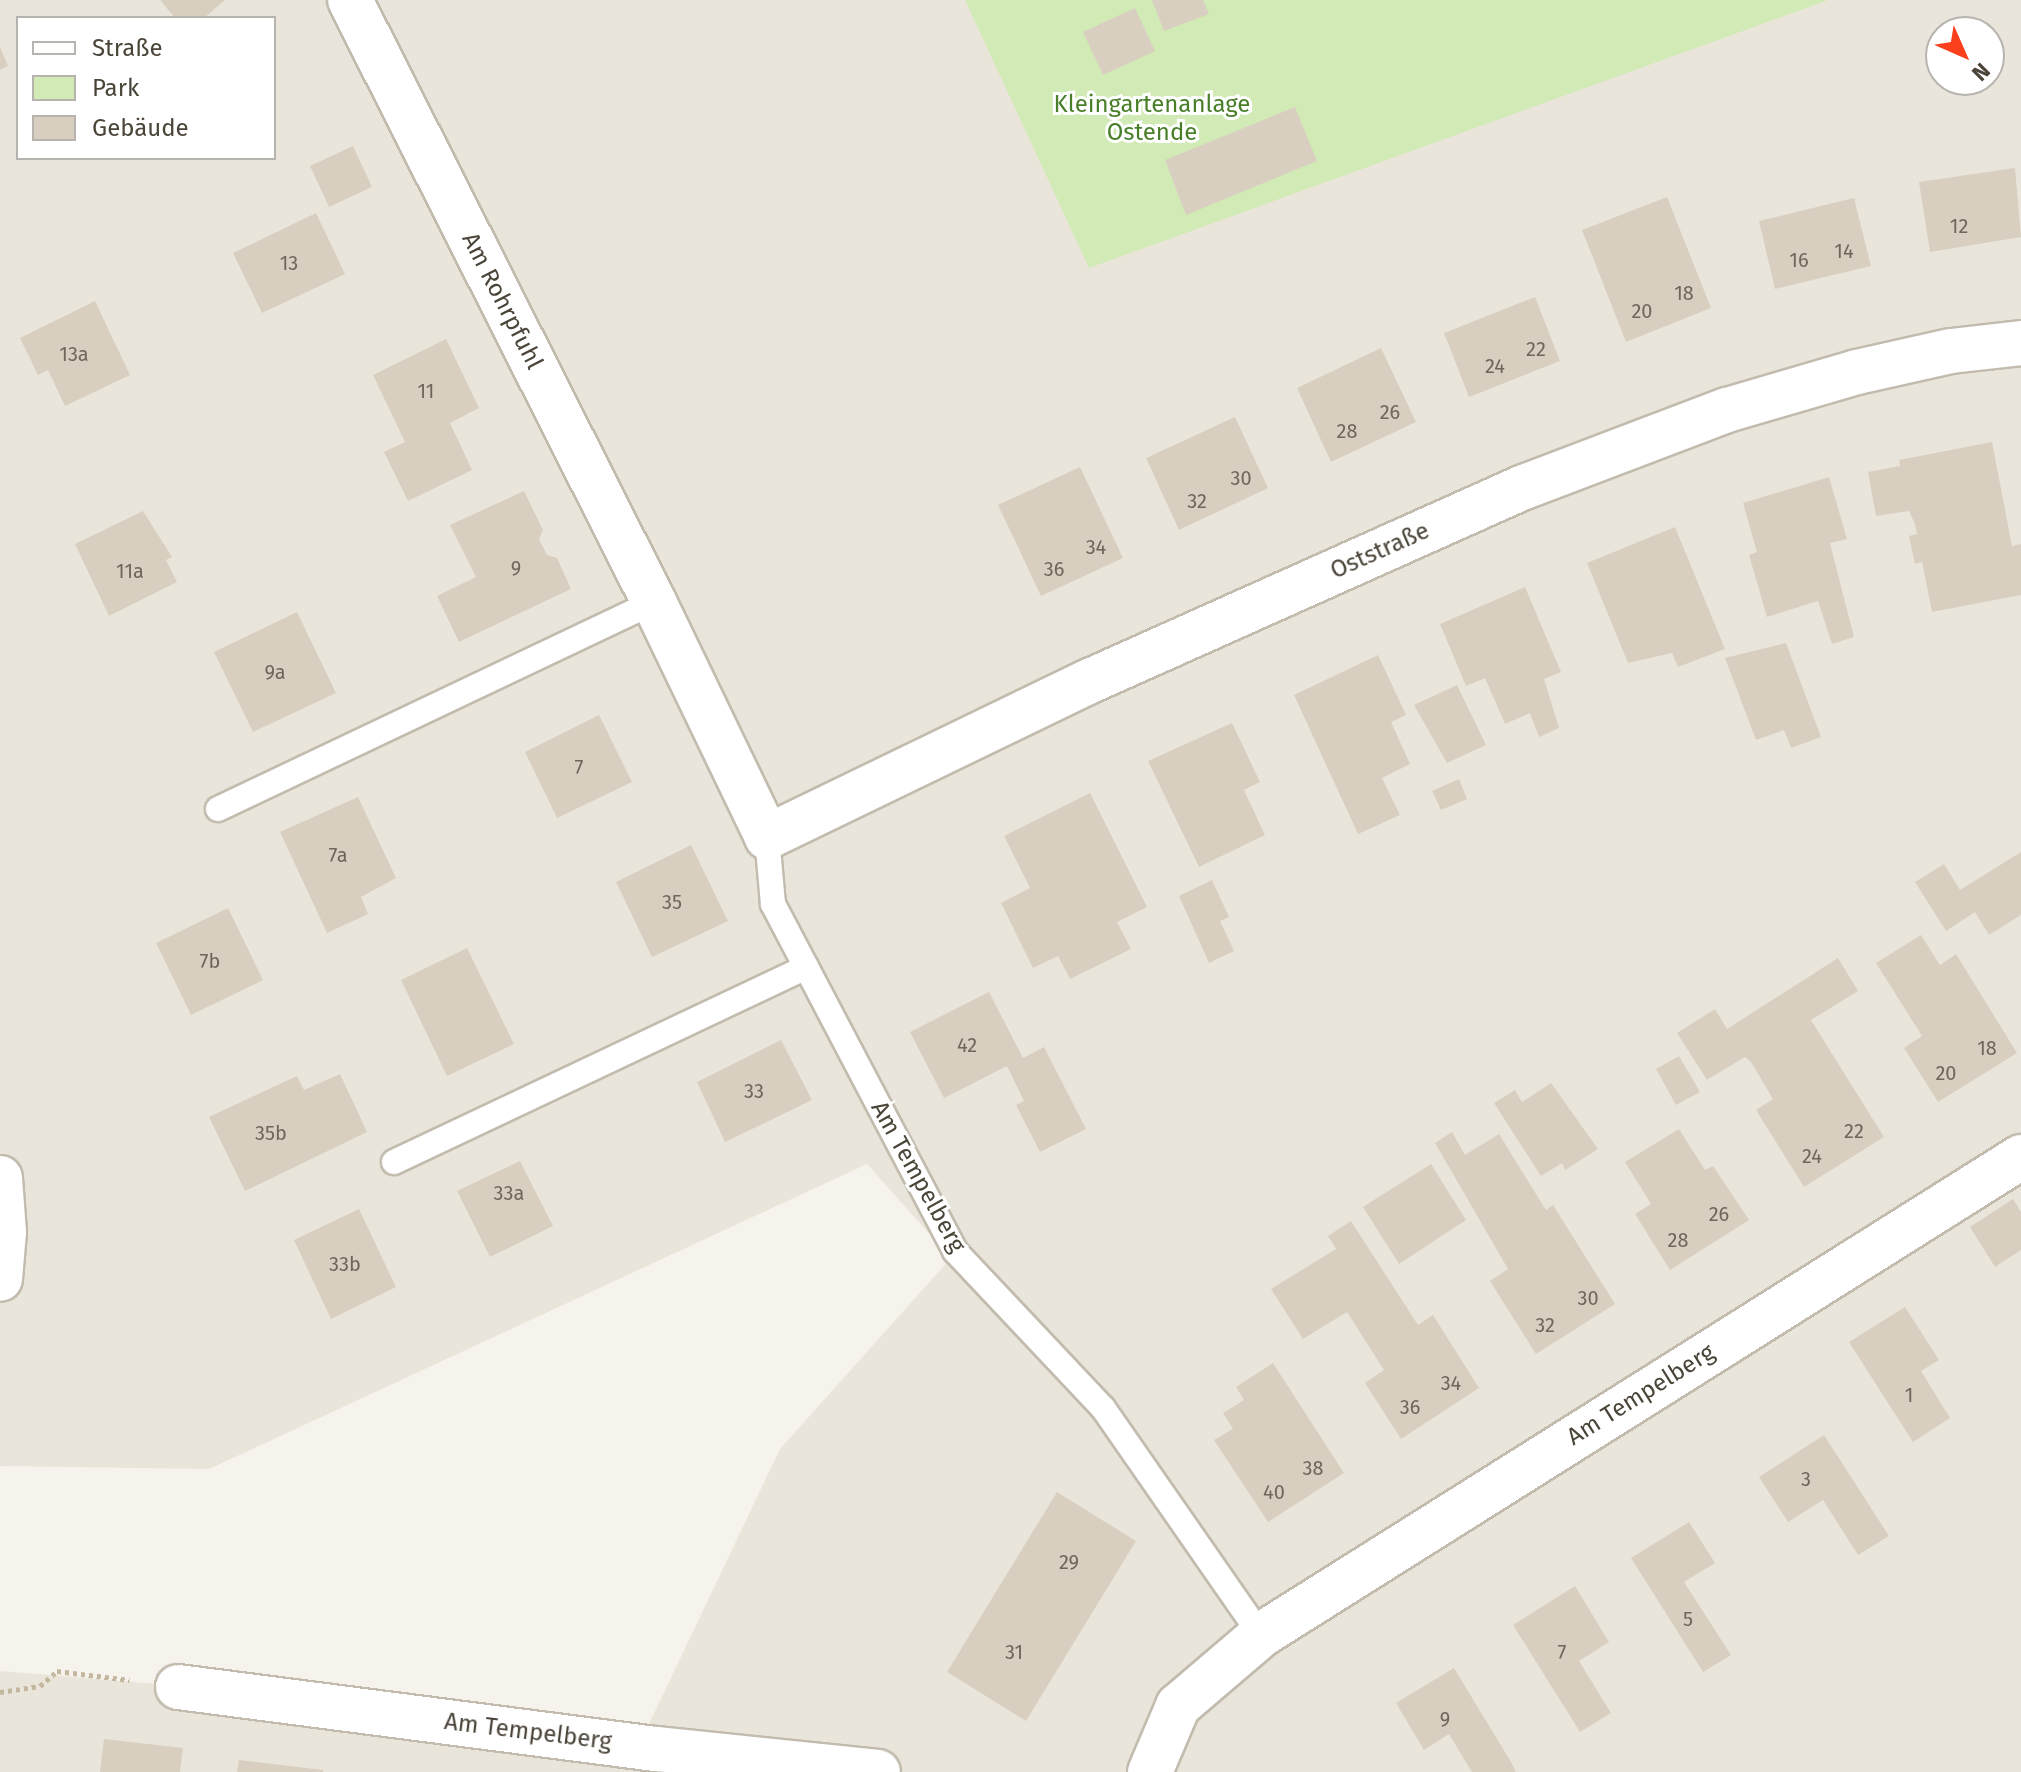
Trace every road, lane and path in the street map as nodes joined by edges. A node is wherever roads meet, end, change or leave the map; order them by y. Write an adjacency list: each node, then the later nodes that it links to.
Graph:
1 (350, 0): 3 (street, Am Rohrpfuhl)
2 (2021, 343): 5 (street, Oststraße)
3 (654, 602): 4 (lane); 5 (street, Am Rohrpfuhl)
4 (218, 809)
5 (767, 837): 6 (lane, Am Tempelberg)
6 (806, 967): 8 (lane); 11 (lane, Am Tempelberg)
7 (2021, 1157): 11 (street, Am Tempelberg)
8 (394, 1162)
9 (0, 1178): 10 (street)
10 (0, 1279)
11 (1261, 1635): 16 (street, Am Tempelberg)
12 (86, 1674): 14 (path)
13 (178, 1687): 15 (street, Am Tempelberg)
14 (0, 1692)
15 (878, 1772)
16 (1150, 1772)

